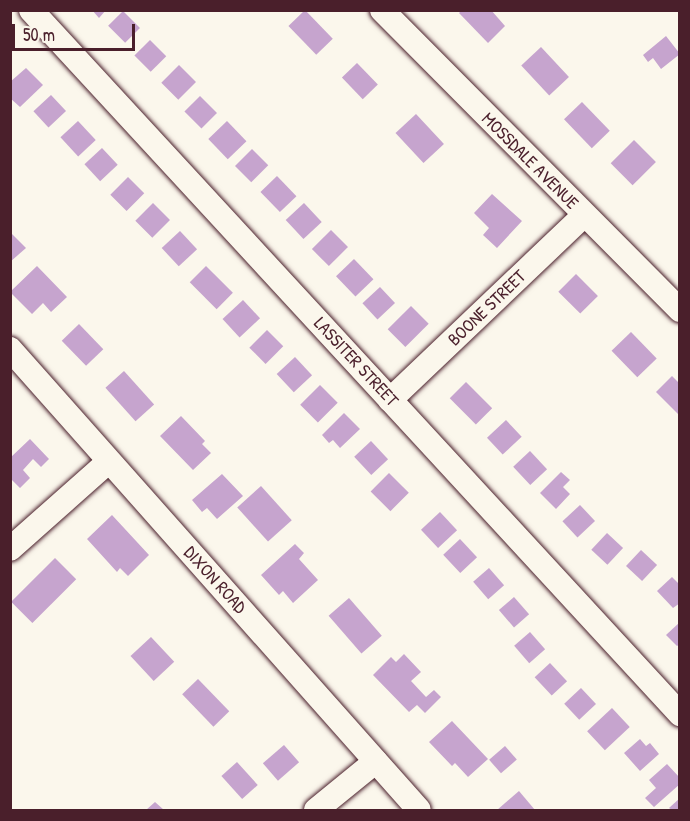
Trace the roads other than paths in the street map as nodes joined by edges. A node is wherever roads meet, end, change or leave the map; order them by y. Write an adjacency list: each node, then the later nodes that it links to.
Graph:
1 (31, 10): 6 (street, LASSITER STREET)
2 (382, 10): 3 (street, MOSSDALE AVENUE)
3 (584, 215): 4 (street, MOSSDALE AVENUE); 6 (street, BOONE STREET)
4 (680, 310)
5 (10, 349): 7 (street, DIXON ROAD)
6 (390, 400): 9 (street, LASSITER STREET)
7 (109, 461): 8 (street); 10 (street, DIXON ROAD)
8 (10, 549)
9 (680, 714)
10 (376, 761): 11 (street); 12 (street, DIXON ROAD)
11 (316, 810)
12 (419, 810)

